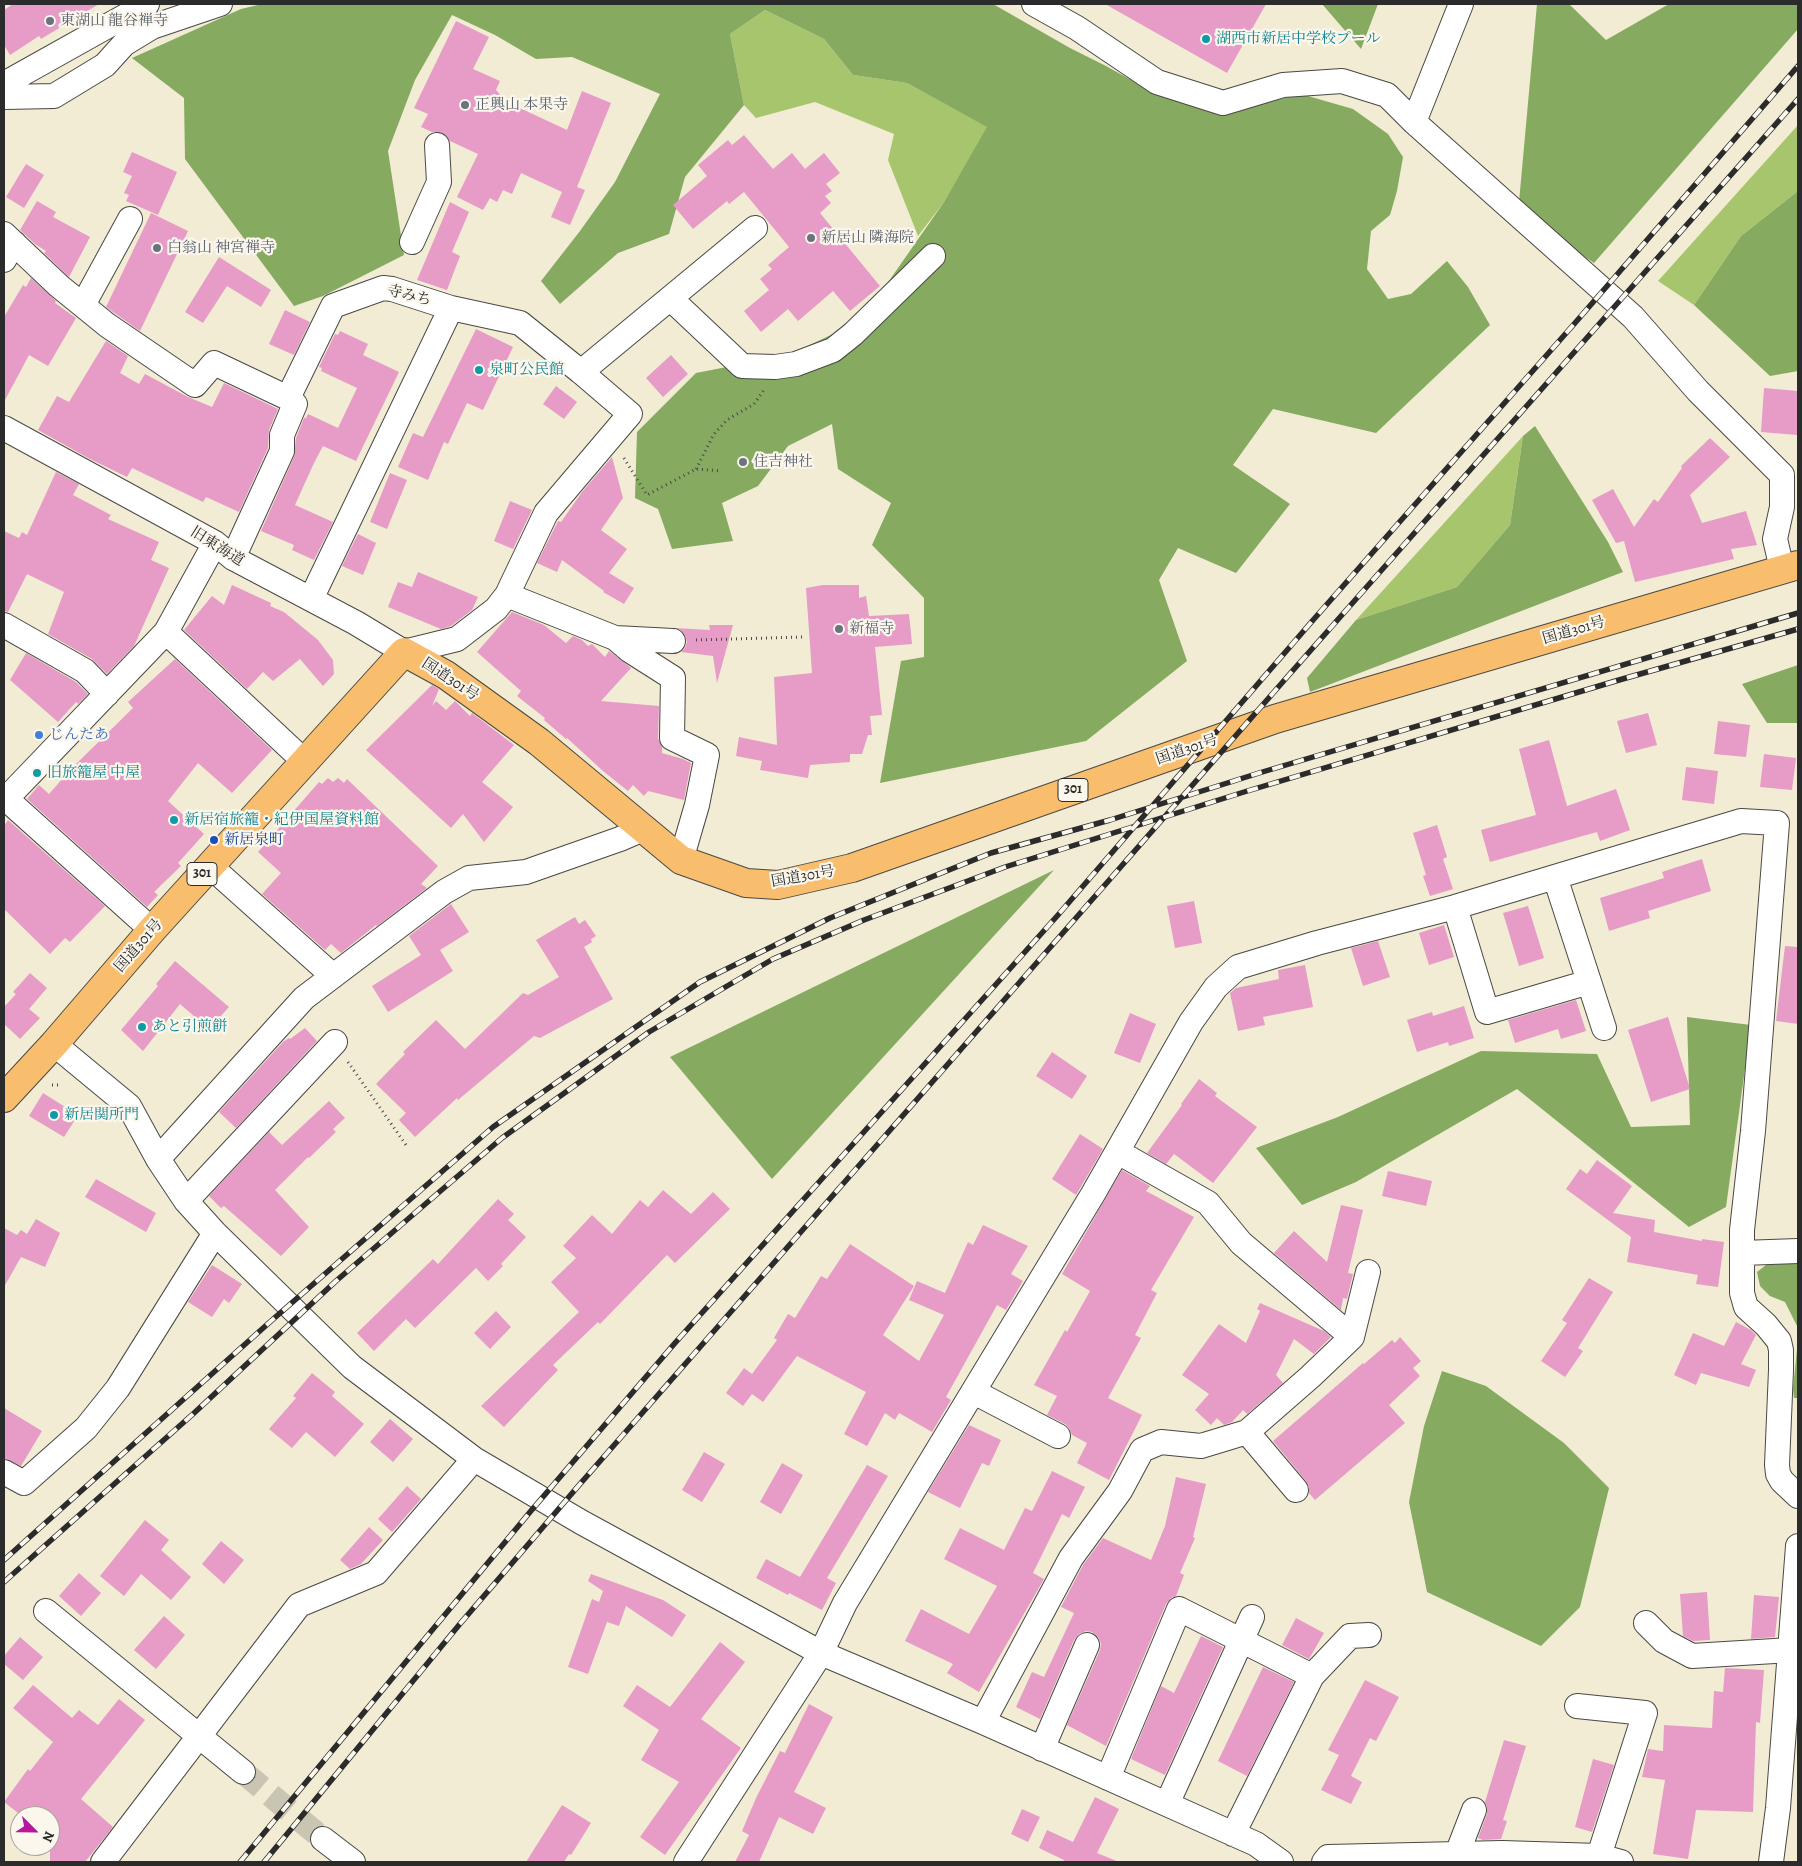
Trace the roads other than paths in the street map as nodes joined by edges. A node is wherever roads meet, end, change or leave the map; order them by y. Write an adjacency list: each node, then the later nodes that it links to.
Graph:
1 (147, 4): 5 (street)
2 (1034, 4): 7 (street)
3 (1462, 4): 7 (street)
4 (210, 6): 6 (street)
5 (4, 84)
6 (4, 97)
7 (1414, 122): 20 (street)
8 (437, 145): 11 (street)
9 (130, 219): 15 (street)
10 (755, 228): 14 (street)
11 (412, 242)
12 (7, 246): 15 (street)
13 (933, 256): 14 (street)
14 (671, 298): 17 (street)
15 (83, 305): 18 (street)
16 (451, 308): 17 (street, 寺みち); 18 (street, 寺みち); 25 (street)
17 (581, 372): 24 (street, 寺みち)
18 (288, 398): 22 (street)
19 (4, 428): 21 (street, 旧東海道)
20 (1790, 475): 23 (street)
21 (215, 543): 22 (street, 旧東海道); 27 (street)
22 (233, 558): 25 (street, 旧東海道)
23 (1790, 567): 35 (highway, 国道301号 / 301)
24 (507, 595): 28 (street); 30 (street, 寺みち)
25 (311, 599): 30 (street, 旧東海道)
26 (4, 625): 31 (street)
27 (166, 632): 31 (street); 32 (street)
28 (615, 638): 29 (street); 35 (street)
29 (673, 641)
30 (404, 652): 32 (highway, 国道301号 / 301); 34 (highway, 国道301号 / 301)
31 (107, 694): 33 (street)
32 (304, 761): 36 (highway, 国道301号 / 301)
33 (5, 799): 39 (street)
34 (643, 829): 35 (highway, 国道301号 / 301); 40 (street)
35 (681, 860)
36 (210, 866): 39 (highway, 国道301号 / 301); 40 (street)
37 (1554, 877): 38 (street); 41 (street); 51 (street)
38 (1455, 906): 41 (street); 46 (street)
39 (152, 930): 44 (highway, 国道301号 / 301)
40 (333, 976): 47 (street)
41 (1589, 982): 42 (street)
42 (1604, 1028)
43 (335, 1042): 48 (street)
44 (54, 1044): 45 (highway, 国道301号 / 301); 47 (street)
45 (4, 1098)
46 (1118, 1152): 53 (street); 54 (street)
47 (158, 1159): 48 (street)
48 (186, 1201): 49 (street)
49 (215, 1233): 57 (street); 58 (street)
50 (1798, 1251): 51 (street)
51 (1742, 1252): 60 (street)
52 (1368, 1272): 53 (street)
53 (1352, 1337): 55 (street)
54 (974, 1392): 56 (street); 69 (street)
55 (1247, 1432): 59 (street); 72 (street)
56 (1058, 1436)
57 (474, 1459): 69 (street); 74 (street)
58 (4, 1472)
59 (1296, 1490)
60 (1798, 1496)
61 (1798, 1555): 67 (street)
62 (46, 1611): 74 (street)
63 (1252, 1617): 66 (street)
64 (1646, 1623): 67 (street)
65 (1369, 1635): 70 (street)
66 (1242, 1641): 70 (street); 77 (street); 78 (street)
67 (1794, 1641): 73 (street)
68 (1087, 1645): 75 (street)
69 (821, 1653): 72 (street); 86 (street)
70 (1312, 1676): 80 (street)
71 (1577, 1706): 83 (street)
72 (983, 1722): 75 (street)
73 (1791, 1734): 89 (street)
74 (199, 1735): 76 (street); 84 (street)
75 (1042, 1749): 77 (street)
76 (242, 1772)
77 (1108, 1778): 78 (street)
78 (1167, 1804): 80 (street)
79 (1474, 1810): 82 (street)
80 (1233, 1834): 87 (street)
81 (323, 1839): 85 (street)
82 (1457, 1854): 83 (street); 88 (street)
83 (1610, 1859)
84 (103, 1862)
85 (353, 1862)
86 (687, 1862)
87 (1281, 1862)
88 (1324, 1862)
89 (1771, 1862)

